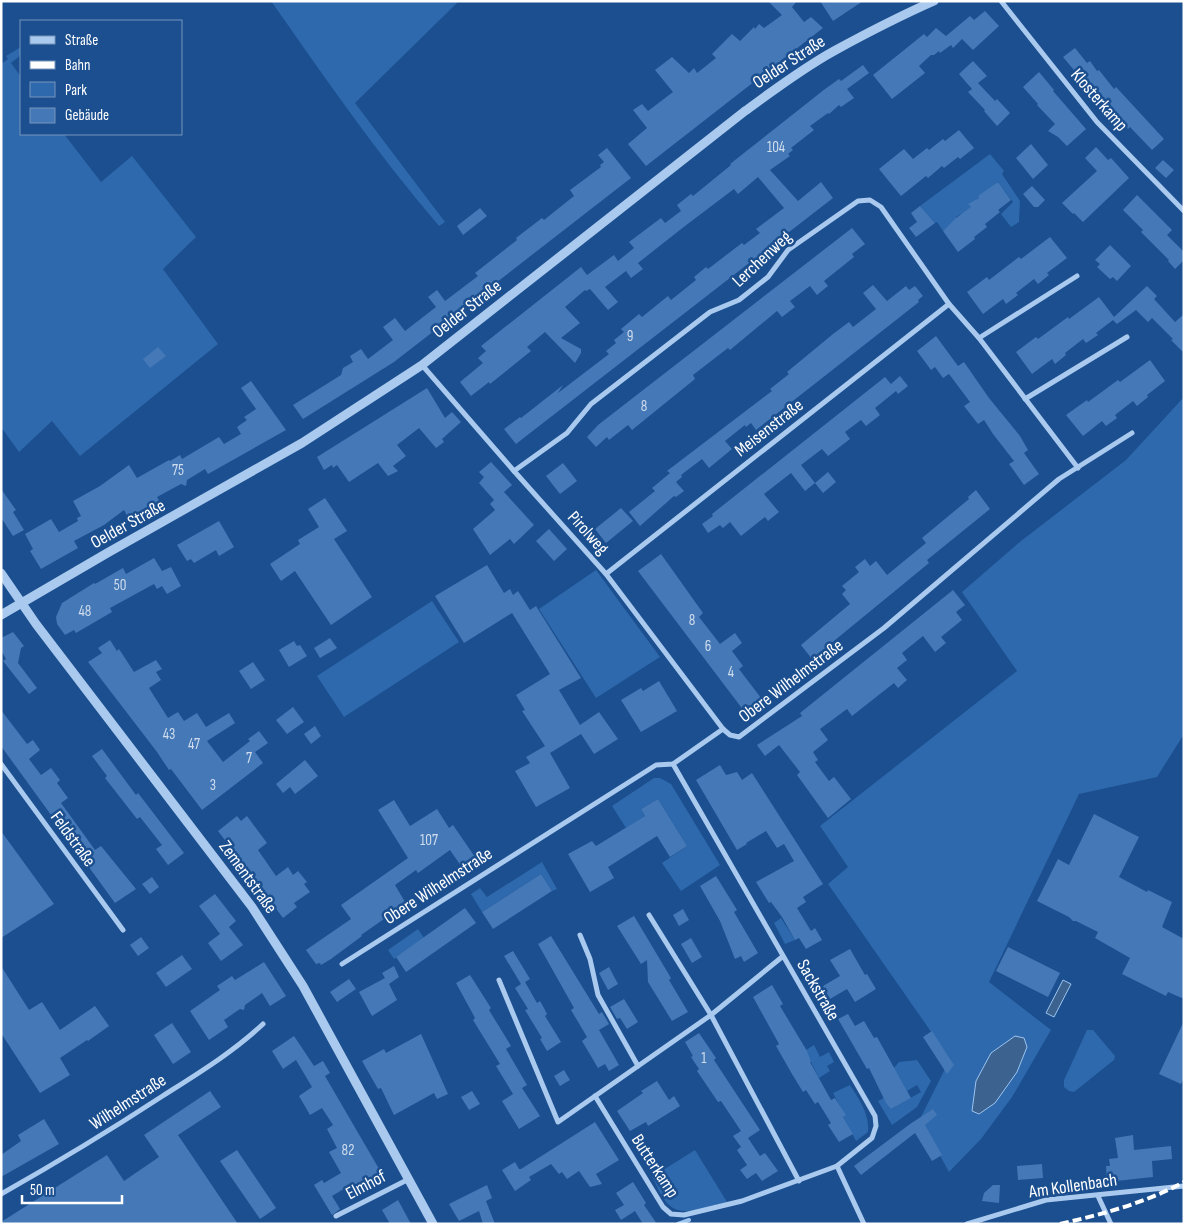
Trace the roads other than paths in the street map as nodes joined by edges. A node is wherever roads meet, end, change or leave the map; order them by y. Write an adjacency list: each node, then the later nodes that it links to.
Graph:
1 (934, 1): 8 (street, Oelder Straße)
2 (1001, 1): 3 (street, Klosterkamp)
3 (1184, 211)
4 (1077, 276): 7 (street)
5 (948, 304): 7 (street, Lerchenweg); 12 (street, Lerchenweg); 14 (street, Meisenstraße)
6 (1127, 336): 9 (street)
7 (979, 338): 9 (street, Lerchenweg)
8 (422, 365): 12 (street, Pirolweg); 15 (street, Oelder Straße)
9 (1025, 399): 11 (street, Lerchenweg)
10 (1132, 433): 11 (street, Obere Wilhelmstraße)
11 (1078, 468): 17 (street, Obere Wilhelmstraße)
12 (514, 471): 14 (street, Pirolweg)
13 (1, 573): 15 (street, Zementstraße)
14 (606, 574): 17 (street, Pirolweg)
15 (22, 603): 16 (street, Oelder Straße); 31 (street, Zementstraße)
16 (1, 615)
17 (723, 729): 19 (street, Obere Wilhelmstraße)
18 (1, 764): 21 (street, Feldstraße)
19 (673, 764): 23 (street, Sackstraße); 24 (street, Obere Wilhelmstraße)
20 (649, 914): 26 (street)
21 (124, 930)
22 (580, 935): 28 (street)
23 (782, 957): 26 (street); 30 (street, Sackstraße)
24 (342, 964)
25 (499, 980): 29 (street)
26 (710, 1015): 28 (street); 32 (street)
27 (263, 1024): 34 (street, Wilhelmstraße)
28 (638, 1066): 29 (street)
29 (595, 1096): 32 (street, Butterkamp)
30 (837, 1166): 32 (street, Butterkamp); 38 (street)
31 (408, 1179): 36 (street, Elmhof); 37 (street, Zementstraße)
32 (799, 1181)
33 (1184, 1186): 35 (street, Am Kollenbach)
34 (1, 1194)
35 (1098, 1196): 39 (street, Am Kollenbach); 40 (street)
36 (336, 1216)
37 (432, 1224)
38 (864, 1224)
39 (967, 1224)
40 (1111, 1224)

